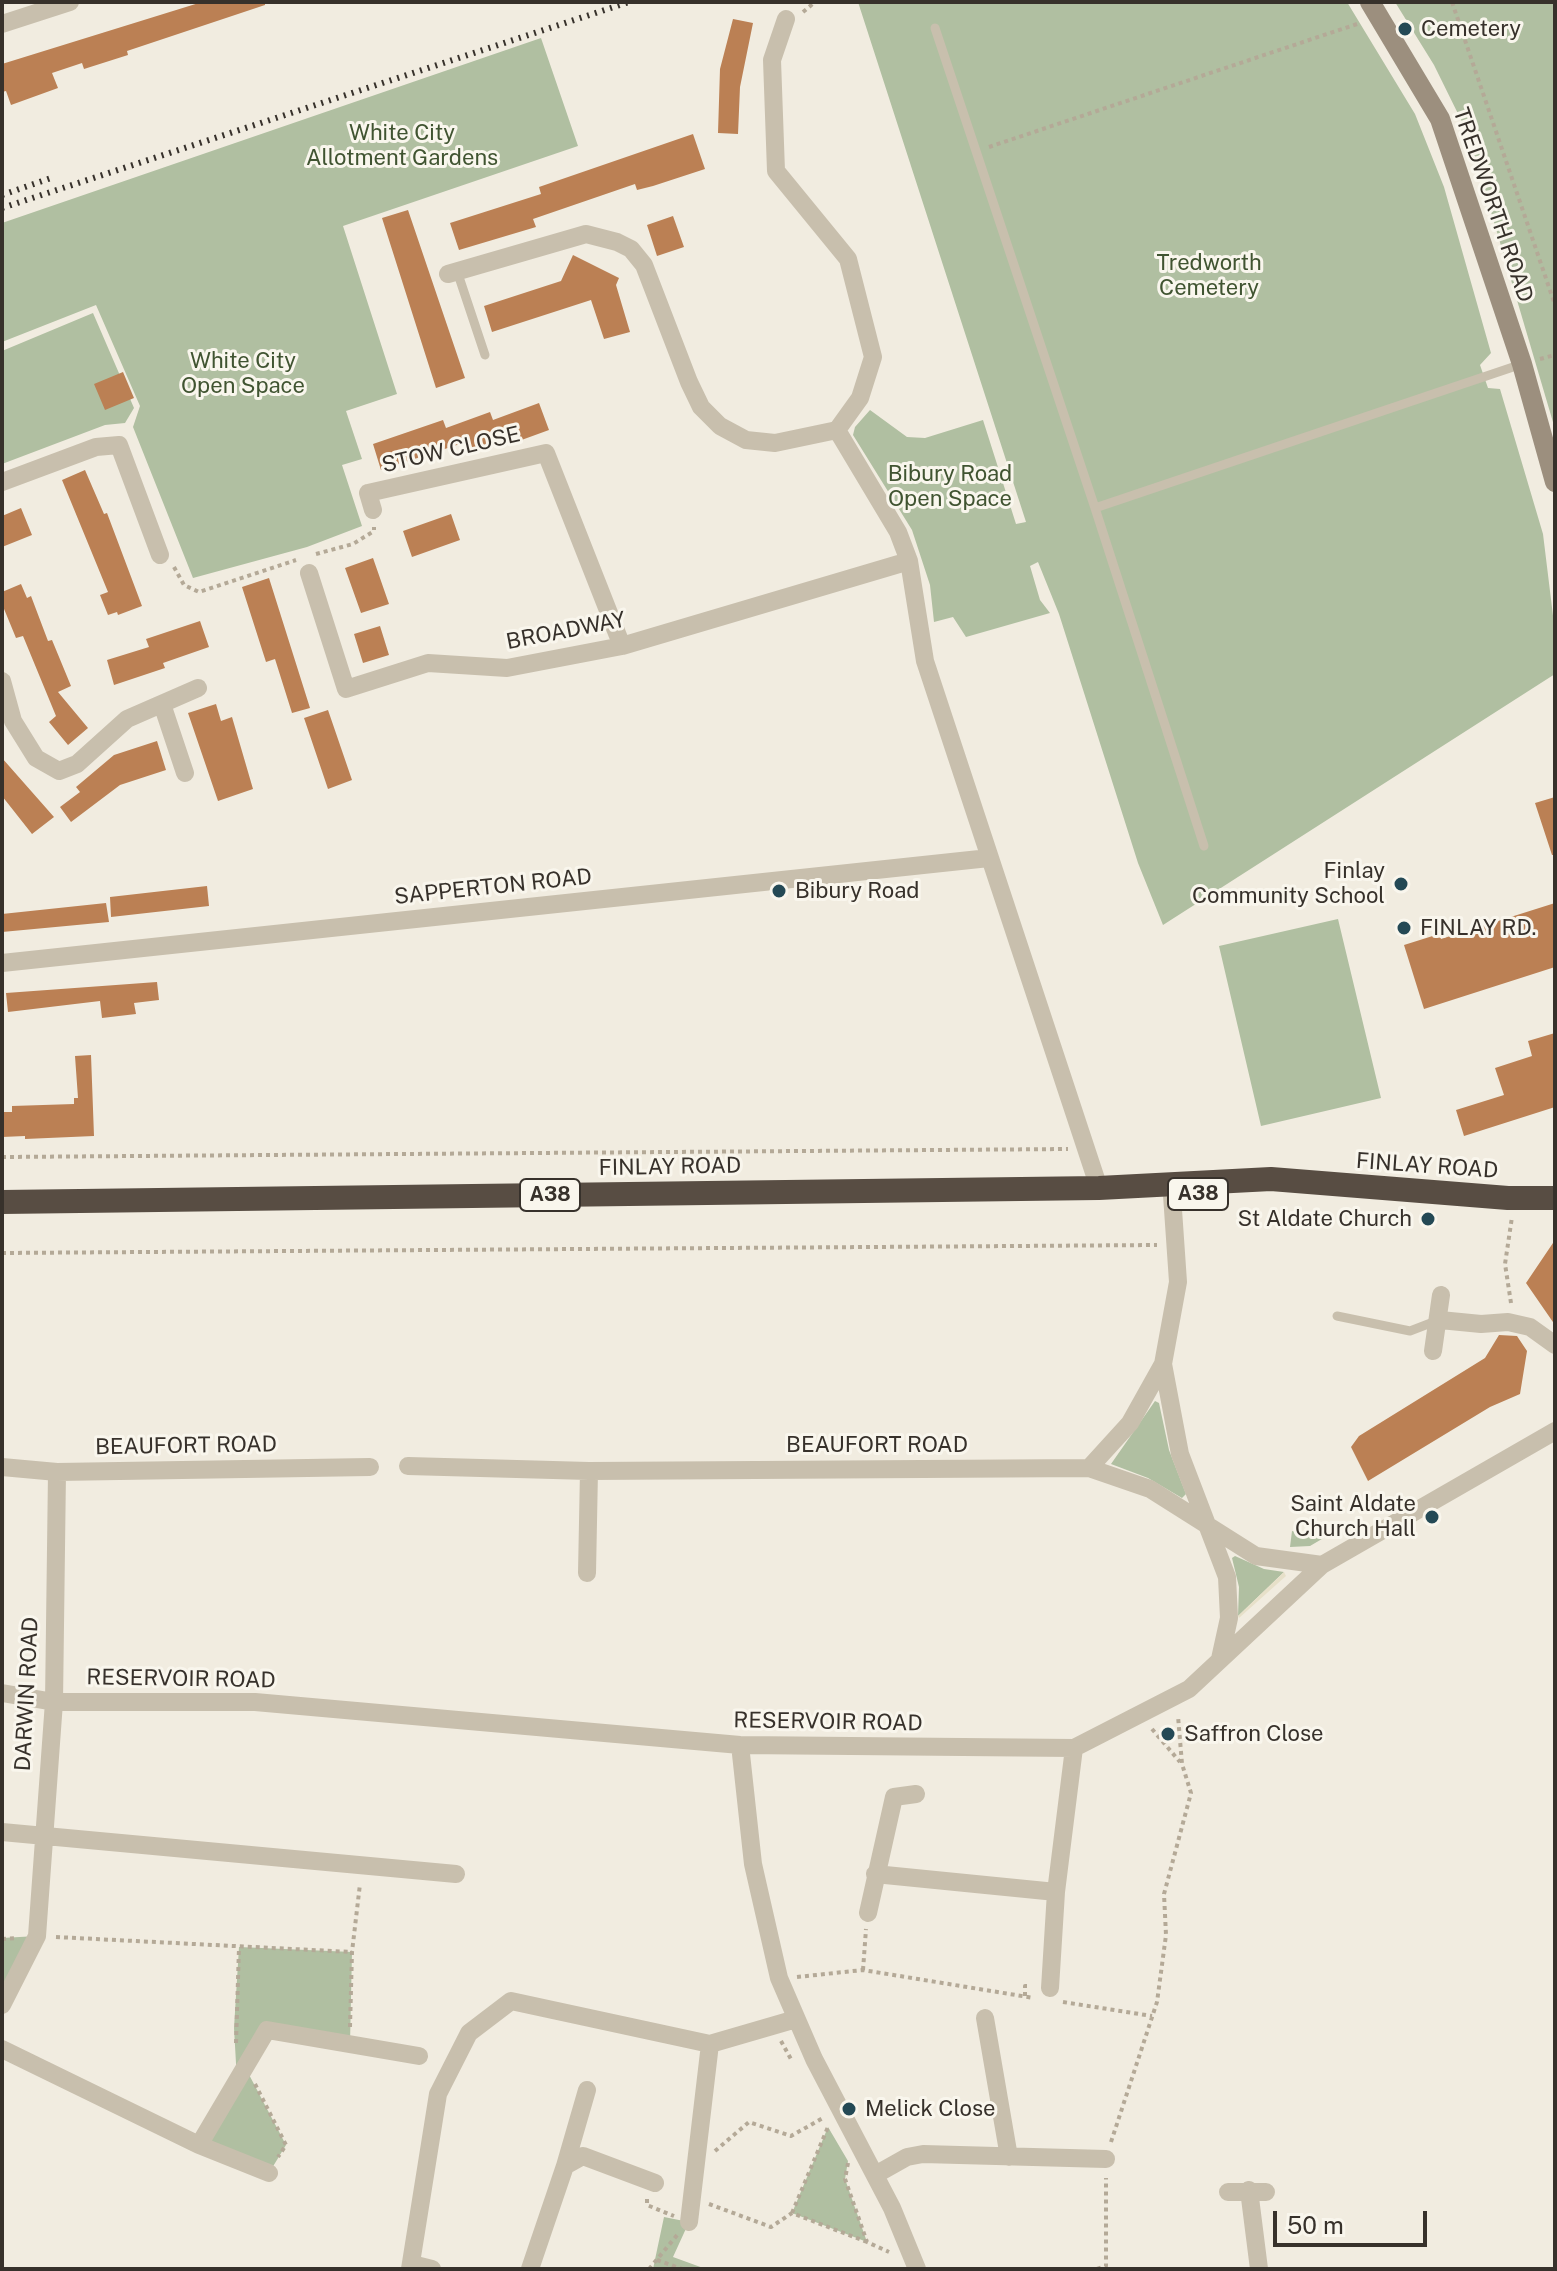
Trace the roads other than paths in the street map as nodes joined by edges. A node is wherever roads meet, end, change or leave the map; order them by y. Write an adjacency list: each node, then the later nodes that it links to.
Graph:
1 (70, 2): 4 (street)
2 (1374, 8): 8 (street, TREDWORTH ROAD)
3 (786, 19): 9 (street)
4 (2, 24)
5 (935, 28): 12 (lane)
6 (452, 272): 7 (lane); 9 (street)
7 (485, 355)
8 (1522, 364): 11 (street, TREDWORTH ROAD); 12 (lane)
9 (837, 430): 15 (street)
10 (2, 482): 14 (street)
11 (1555, 482)
12 (1095, 508): 22 (lane)
13 (373, 510): 17 (street, STOW CLOSE)
14 (165, 557)
15 (909, 561): 17 (street, BROADWAY); 23 (street)
16 (309, 573): 17 (street, BROADWAY)
17 (622, 646)
18 (2, 681): 20 (street)
19 (198, 688): 20 (street)
20 (162, 704): 21 (street)
21 (185, 773)
22 (1204, 846)
23 (989, 858): 24 (street, SAPPERTON ROAD); 26 (street)
24 (2, 963)
25 (1296, 1182): 26 (highway, A38); 27 (highway, A38); 28 (highway, FINLAY ROAD / A38)
26 (1099, 1188): 27 (highway, A38); 29 (highway, FINLAY ROAD / A38)
27 (1172, 1195): 35 (street)
28 (1555, 1198)
29 (2, 1202)
30 (1441, 1295): 32 (street)
31 (1337, 1316): 32 (lane)
32 (1440, 1320): 33 (street); 34 (street)
33 (1555, 1345)
34 (1433, 1351)
35 (1163, 1364): 40 (street); 43 (street)
36 (1555, 1431): 44 (street, RESERVOIR ROAD)
37 (408, 1466): 41 (street, BEAUFORT ROAD)
38 (2, 1467): 42 (street, BEAUFORT ROAD)
39 (370, 1467): 42 (street, BEAUFORT ROAD)
40 (1089, 1468): 41 (street, BEAUFORT ROAD); 43 (street, BEAUFORT ROAD)
41 (589, 1471): 45 (street)
42 (57, 1472): 48 (street, DARWIN ROAD)
43 (1210, 1527): 44 (street, BEAUFORT ROAD); 46 (street)
44 (1322, 1565): 46 (street, RESERVOIR ROAD)
45 (587, 1573)
46 (1219, 1662): 50 (street, RESERVOIR ROAD)
47 (2, 1693): 48 (street, RESERVOIR ROAD)
48 (54, 1702): 49 (street, RESERVOIR ROAD); 53 (street, DARWIN ROAD)
49 (740, 1745): 50 (street, RESERVOIR ROAD); 61 (street)
50 (1074, 1748): 56 (street)
51 (916, 1794): 55 (street)
52 (2, 1832): 53 (street)
53 (42, 1837): 54 (street); 59 (street, DARWIN ROAD)
54 (456, 1874)
55 (875, 1874): 56 (street); 57 (street)
56 (1056, 1892): 58 (street)
57 (868, 1913)
58 (1047, 1996)
59 (2, 2005)
60 (985, 2018): 67 (street)
61 (796, 2019): 62 (street); 71 (street)
62 (710, 2044): 74 (street); 75 (street)
63 (2, 2049): 66 (street)
64 (419, 2056): 66 (street)
65 (587, 2090): 69 (street)
66 (199, 2145): 70 (street)
67 (1009, 2157): 68 (street); 71 (street)
68 (1106, 2159)
69 (565, 2166): 72 (street); 77 (street)
70 (269, 2173)
71 (875, 2175): 78 (street)
72 (652, 2182)
73 (1228, 2192): 79 (street)
74 (689, 2222)
75 (411, 2267): 76 (street)
76 (432, 2269)
77 (530, 2269)
78 (917, 2269)
79 (1259, 2269)

